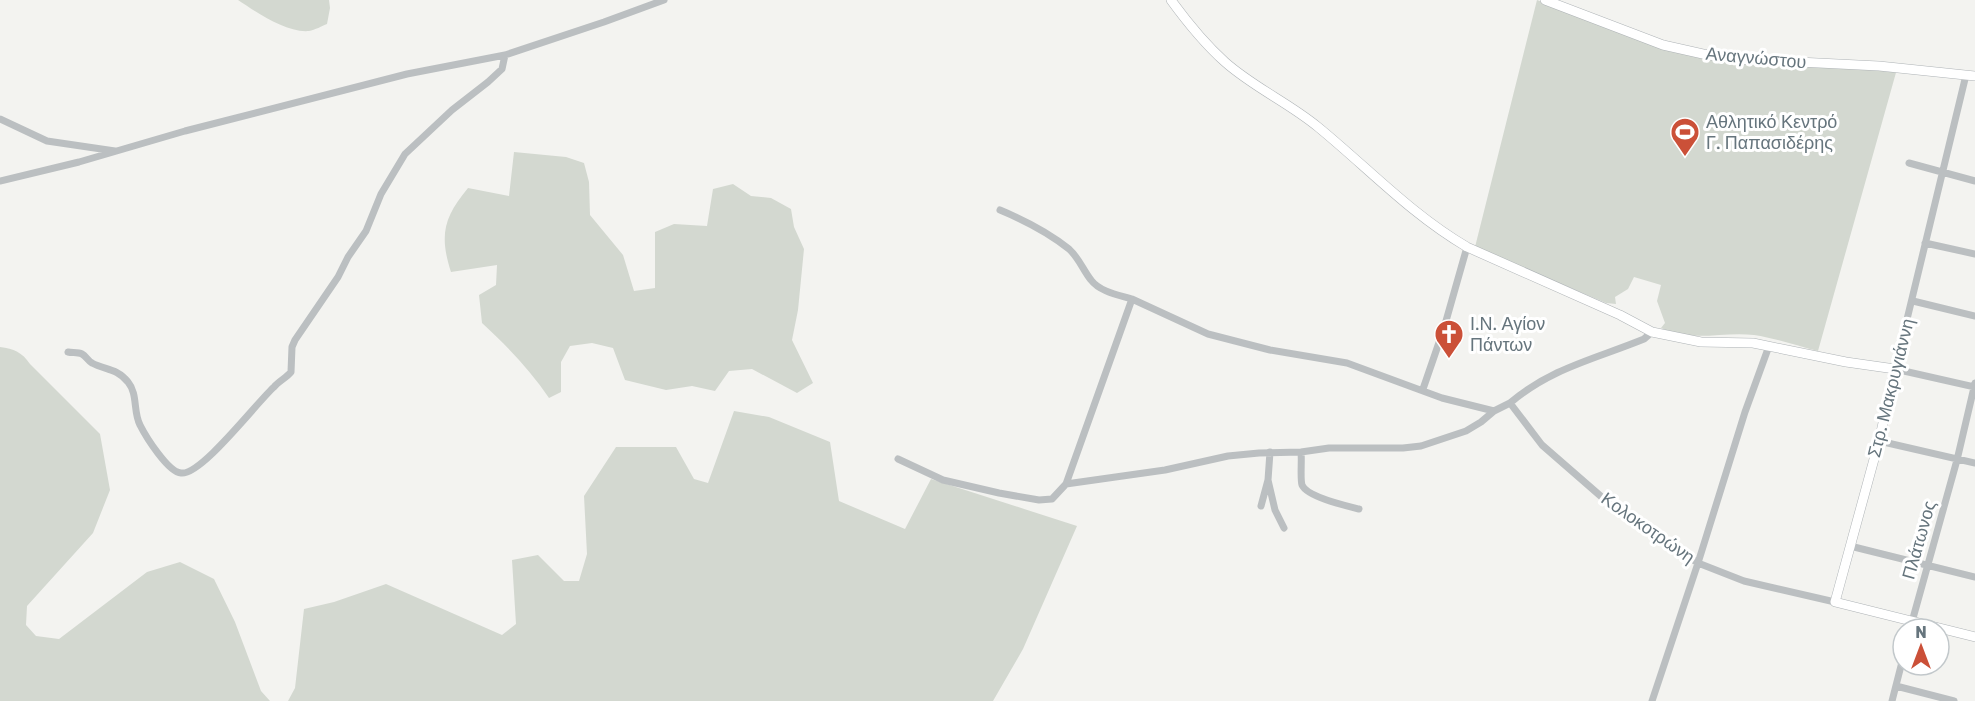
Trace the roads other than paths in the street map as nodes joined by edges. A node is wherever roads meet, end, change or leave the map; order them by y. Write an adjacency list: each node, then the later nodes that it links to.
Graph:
1 (664, 0): 4 (street)
2 (1171, 0): 14 (street)
3 (1545, 0): 5 (street, Αναγνώστου)
4 (505, 55): 7 (street); 21 (street)
5 (1971, 75): 9 (street, Στρ. Μακρυγιάννη)
6 (0, 119): 7 (street)
7 (118, 152): 10 (street)
8 (1909, 163): 9 (street)
9 (1943, 174): 11 (street); 13 (street, Στρ. Μακρυγιάννη)
10 (0, 181)
11 (1975, 181)
12 (999, 210): 16 (street)
13 (1925, 243): 15 (street); 17 (street, Στρ. Μακρυγιάννη)
14 (1467, 247): 19 (street); 24 (street)
15 (1975, 254)
16 (1132, 299): 24 (street); 34 (street)
17 (1913, 301): 18 (street); 22 (street, Στρ. Μακρυγιάννη)
18 (1975, 316)
19 (1652, 332): 20 (street); 25 (street)
20 (1769, 346): 22 (street); 39 (street)
21 (68, 352)
22 (1895, 369): 23 (street); 27 (street, Στρ. Μακρυγιάννη)
23 (1975, 385): 31 (street, Πλάτωνος)
24 (1423, 389): 26 (street)
25 (1510, 403): 26 (street); 39 (street, Κολοκοτρώνη)
26 (1494, 411): 29 (street)
27 (1879, 441): 31 (street); 38 (street, Στρ. Μακρυγιάννη)
28 (1270, 452): 29 (street); 33 (street); 34 (street)
29 (1301, 452): 36 (street)
30 (898, 459): 34 (street)
31 (1957, 460): 32 (street); 40 (street, Πλάτωνος)
32 (1975, 463)
33 (1268, 480): 35 (street); 37 (street)
34 (1066, 484)
35 (1261, 506)
36 (1359, 509)
37 (1284, 528)
38 (1850, 546): 40 (street); 42 (street, Στρ. Μακρυγιάννη)
39 (1698, 563): 42 (street, Κολοκοτρώνη); 49 (street)
40 (1927, 565): 41 (street); 43 (street, Πλάτωνος)
41 (1975, 577)
42 (1835, 602): 44 (street, Κολοκοτρώνη)
43 (1913, 617)
44 (1891, 619)
45 (1951, 632): 46 (street, Κολοκοτρώνη)
46 (1975, 637)
47 (1898, 677): 48 (street)
48 (1896, 686): 50 (street); 51 (street)
49 (1652, 701)
50 (1892, 701)
51 (1954, 701)

